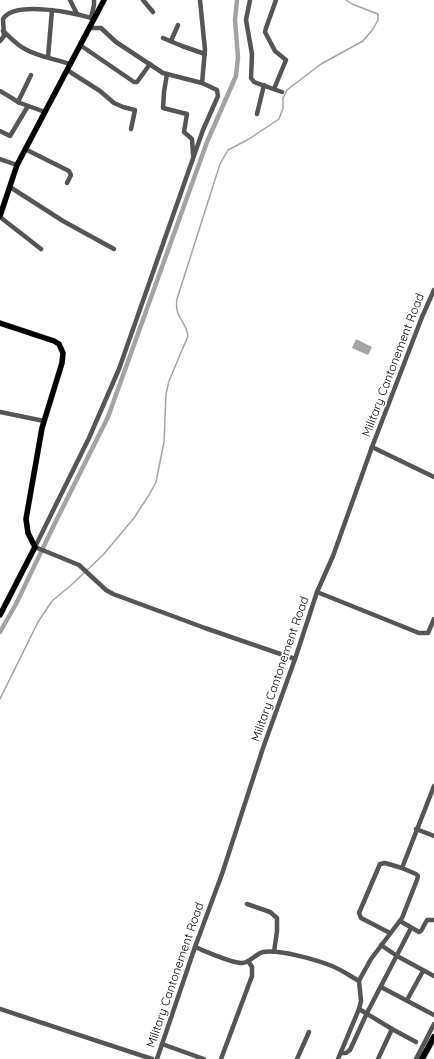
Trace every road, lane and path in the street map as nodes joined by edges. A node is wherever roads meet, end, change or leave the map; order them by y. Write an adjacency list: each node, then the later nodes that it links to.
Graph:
1 (70, 0): 10 (street)
2 (94, 0): 11 (street)
3 (106, 0): 11 (main road)
4 (144, 0): 9 (street)
5 (200, 0): 19 (street)
6 (250, 0): 27 (street)
7 (276, 0): 28 (street)
8 (52, 10): 10 (street); 14 (street); 20 (street)
9 (153, 12)
10 (77, 14): 11 (street)
11 (92, 19): 13 (main road)
12 (178, 25): 17 (street)
13 (89, 28): 18 (main road); 22 (street)
14 (3, 31): 16 (street); 20 (street)
15 (163, 38): 17 (street)
16 (0, 41)
17 (171, 41): 19 (street)
18 (80, 45): 21 (main road); 22 (street)
19 (205, 54): 26 (street)
20 (48, 57): 21 (street)
21 (70, 64): 23 (main road)
22 (150, 64): 24 (street)
23 (67, 70): 33 (main road); 35 (street)
24 (167, 74): 26 (street); 39 (street)
25 (31, 75): 31 (street)
26 (202, 83): 39 (street)
27 (264, 85): 28 (street); 34 (street)
28 (274, 89): 29 (street)
29 (282, 92)
30 (1, 94): 31 (street)
31 (18, 102): 32 (street)
32 (28, 106): 33 (street); 36 (street)
33 (45, 112): 37 (main road)
34 (257, 114)
35 (131, 129)
36 (0, 131)
37 (25, 149): 40 (main road); 41 (street)
38 (0, 159): 40 (street)
39 (192, 159): 52 (street)
40 (17, 165): 42 (main road)
41 (67, 183)
42 (10, 187): 43 (main road); 45 (street)
43 (0, 216): 44 (street)
44 (40, 249)
45 (114, 249)
46 (434, 290): 50 (street, Military Cantonement Road)
47 (0, 323): 49 (main road)
48 (0, 412): 49 (street)
49 (44, 420): 52 (main road)
50 (372, 447): 51 (street); 53 (street, Military Cantonement Road)
51 (434, 477)
52 (37, 548): 54 (main road); 56 (street)
53 (317, 592): 55 (street); 56 (street, Military Cantonement Road)
54 (0, 615)
55 (434, 619)
56 (295, 659): 67 (street, Military Cantonement Road)
57 (434, 786): 58 (street)
58 (416, 829): 59 (street); 60 (street)
59 (434, 836)
60 (402, 868): 63 (street); 65 (street)
61 (247, 904): 68 (street)
62 (434, 920): 64 (street)
63 (400, 921): 64 (street); 65 (street)
64 (411, 928): 69 (street)
65 (390, 933): 66 (street)
66 (381, 945): 69 (street); 73 (street)
67 (195, 947): 70 (street); 85 (street, Military Cantonement Road)
68 (274, 952): 70 (street); 73 (street)
69 (397, 956): 71 (street); 74 (street)
70 (248, 961): 90 (street)
71 (423, 971): 72 (street); 75 (street)
72 (434, 976)
73 (359, 981): 77 (street)
74 (381, 987): 75 (street); 78 (street)
75 (407, 1000): 79 (street)
76 (0, 1009): 87 (street)
77 (359, 1009): 78 (street); 86 (street)
78 (367, 1013): 81 (street); 86 (street)
79 (434, 1015)
80 (434, 1024): 94 (street)
81 (392, 1029): 84 (street); 93 (street)
82 (309, 1032): 91 (street)
83 (434, 1037): 95 (highway)
84 (416, 1042)
85 (162, 1044): 88 (street, Military Cantonement Road); 89 (street)
86 (341, 1053): 92 (street)
87 (152, 1059)
88 (157, 1059)
89 (204, 1059)
90 (221, 1059)
91 (297, 1059)
92 (338, 1059)
93 (378, 1059)
94 (416, 1059)
95 (422, 1059)

